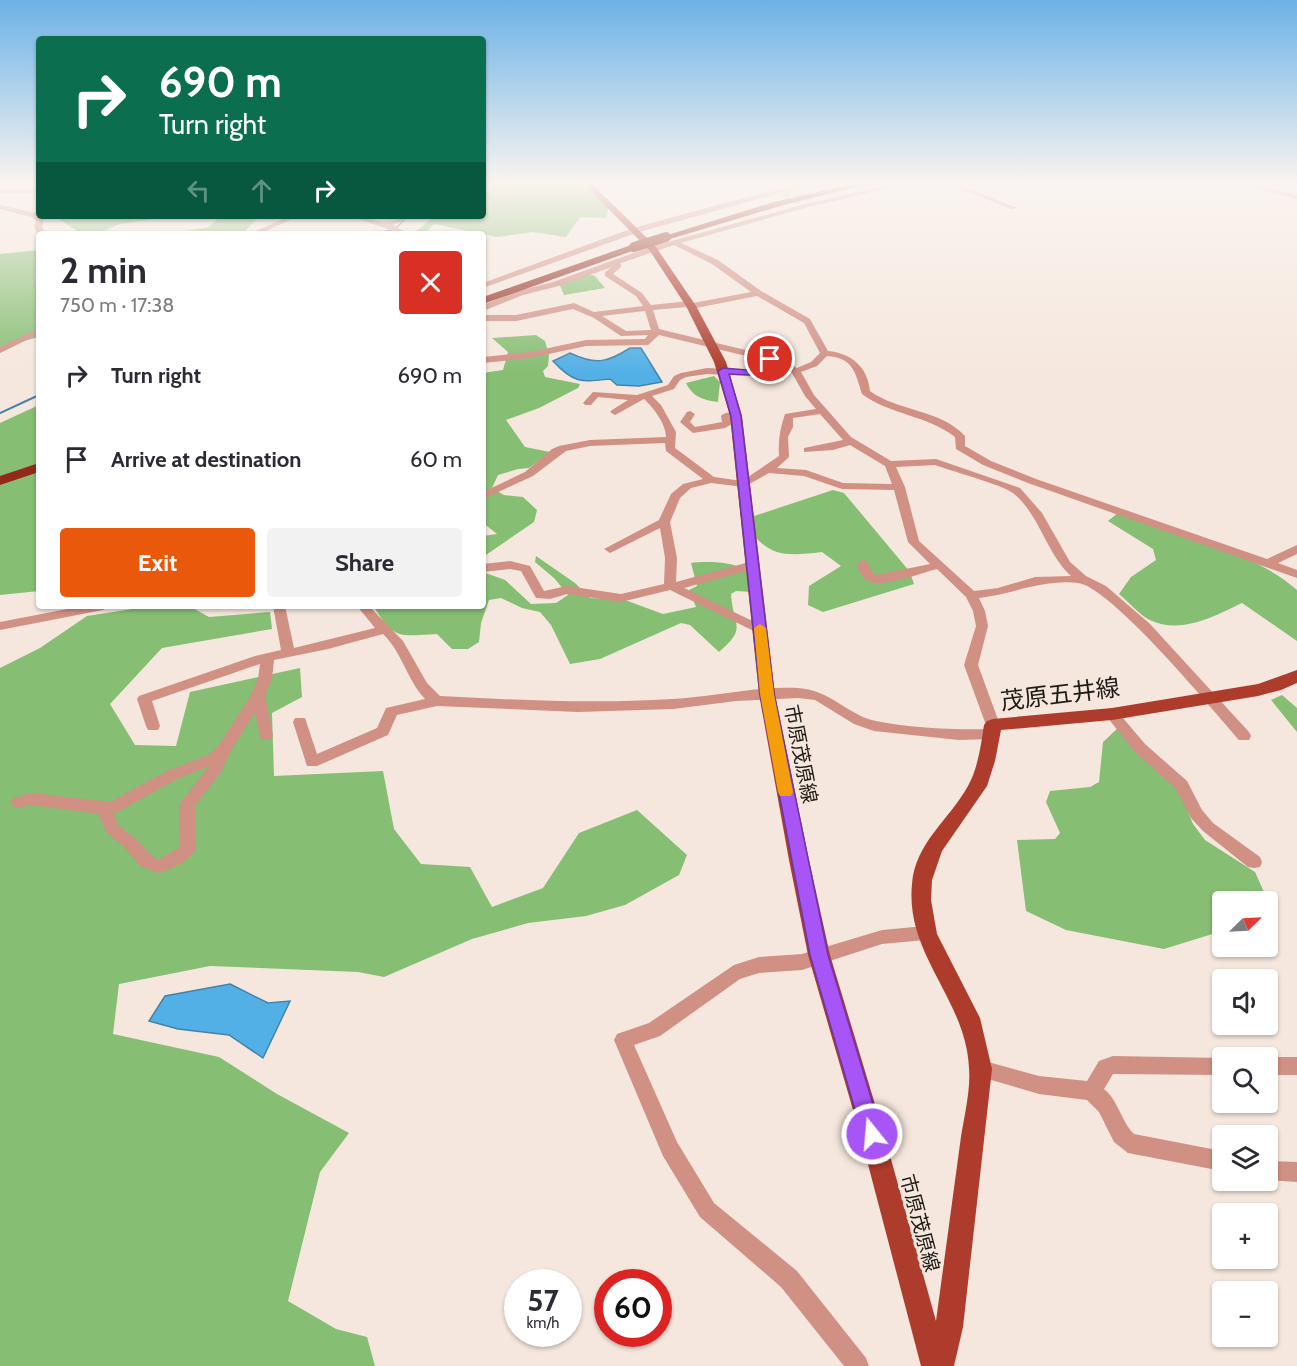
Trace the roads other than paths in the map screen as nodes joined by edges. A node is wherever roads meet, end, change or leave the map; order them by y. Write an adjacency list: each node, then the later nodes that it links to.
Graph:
1 (615, 246): 8 (street)
2 (618, 246): 9 (highway)
3 (620, 246): 11 (highway)
4 (649, 246): 7 (street)
5 (663, 246): 12 (main road, 市原茂原線)
6 (681, 246): 10 (street)
7 (617, 263): 13 (street); 14 (street)
8 (486, 285)
9 (486, 293)
10 (759, 293): 12 (street); 22 (street)
11 (486, 300)
12 (690, 305): 14 (street); 20 (main road, 市原茂原線)
13 (486, 307)
14 (650, 308): 15 (street); 18 (street)
15 (594, 314): 16 (street); 19 (street)
16 (486, 318)
17 (36, 332): 21 (street)
18 (654, 332): 19 (street); 20 (street)
19 (622, 338): 24 (street)
20 (710, 343): 23 (street); 25 (main road, 市原茂原線)
21 (0, 350)
22 (825, 353): 26 (street); 37 (street)
23 (770, 359): 25 (street); 26 (street)
24 (486, 360)
25 (723, 371): 27 (street); 32 (main road, 市原茂原線)
26 (796, 371): 29 (street)
27 (642, 396): 28 (street); 30 (street); 33 (street)
28 (588, 403)
29 (822, 411): 34 (street); 40 (street)
30 (615, 412)
31 (690, 414): 32 (street)
32 (736, 416): 45 (main road, 市原茂原線)
33 (669, 440): 43 (street); 47 (street)
34 (851, 441): 35 (street); 38 (street)
35 (808, 450)
36 (36, 459): 41 (highway)
37 (987, 463): 42 (street); 52 (street)
38 (889, 464): 42 (street); 46 (street)
39 (36, 468): 44 (highway)
40 (767, 470): 45 (street); 46 (street)
41 (0, 472)
42 (980, 476): 57 (street)
43 (711, 480): 45 (street); 48 (street)
44 (0, 481)
45 (744, 484): 53 (main road, 市原茂原線)
46 (900, 487): 54 (street)
47 (486, 495)
48 (664, 522): 49 (street); 58 (street)
49 (610, 549)
50 (1297, 549): 52 (street)
51 (863, 564): 54 (street)
52 (1268, 564): 56 (street)
53 (753, 565): 58 (street); 65 (main road, 市原茂原線)
54 (940, 565): 59 (street)
55 (486, 568): 58 (street)
56 (1297, 574)
57 (1082, 579): 59 (street); 71 (street)
58 (672, 586): 65 (street)
59 (971, 595): 76 (street)
60 (88, 609): 63 (street)
61 (280, 609): 66 (street)
62 (366, 609): 64 (street)
63 (0, 626)
64 (383, 630): 66 (street); 72 (street)
65 (760, 630): 69 (main road, 市原茂原線)
66 (288, 652): 67 (street)
67 (268, 657): 70 (street); 75 (street)
68 (1297, 676): 71 (main road, 茂原五井線)
69 (767, 694): 72 (street); 76 (street); 84 (main road, 市原茂原線)
70 (258, 695): 77 (street); 79 (street)
71 (1208, 699): 73 (main road, 茂原五井線); 78 (street)
72 (436, 701): 74 (street)
73 (1112, 714): 76 (main road, 茂原五井線); 82 (street)
74 (300, 722)
75 (153, 726)
76 (992, 730): 83 (main road, 茂原五井線)
77 (266, 736)
78 (1244, 736)
79 (223, 751): 81 (street); 81 (street)
80 (18, 802): 81 (street)
81 (104, 809)
82 (1254, 862)
83 (925, 933): 84 (street); 88 (main road, 茂原五井線)
84 (819, 955): 93 (street); 94 (main road, 市原茂原線)
85 (1212, 1066): 89 (street)
86 (1278, 1066): 87 (street)
87 (1297, 1066)
88 (981, 1069): 89 (street); 95 (main road, 茂原五井線)
89 (1092, 1091): 90 (street)
90 (1212, 1159)
91 (1278, 1171): 92 (street)
92 (1297, 1172)
93 (858, 1366)
94 (935, 1366)
95 (940, 1366)

